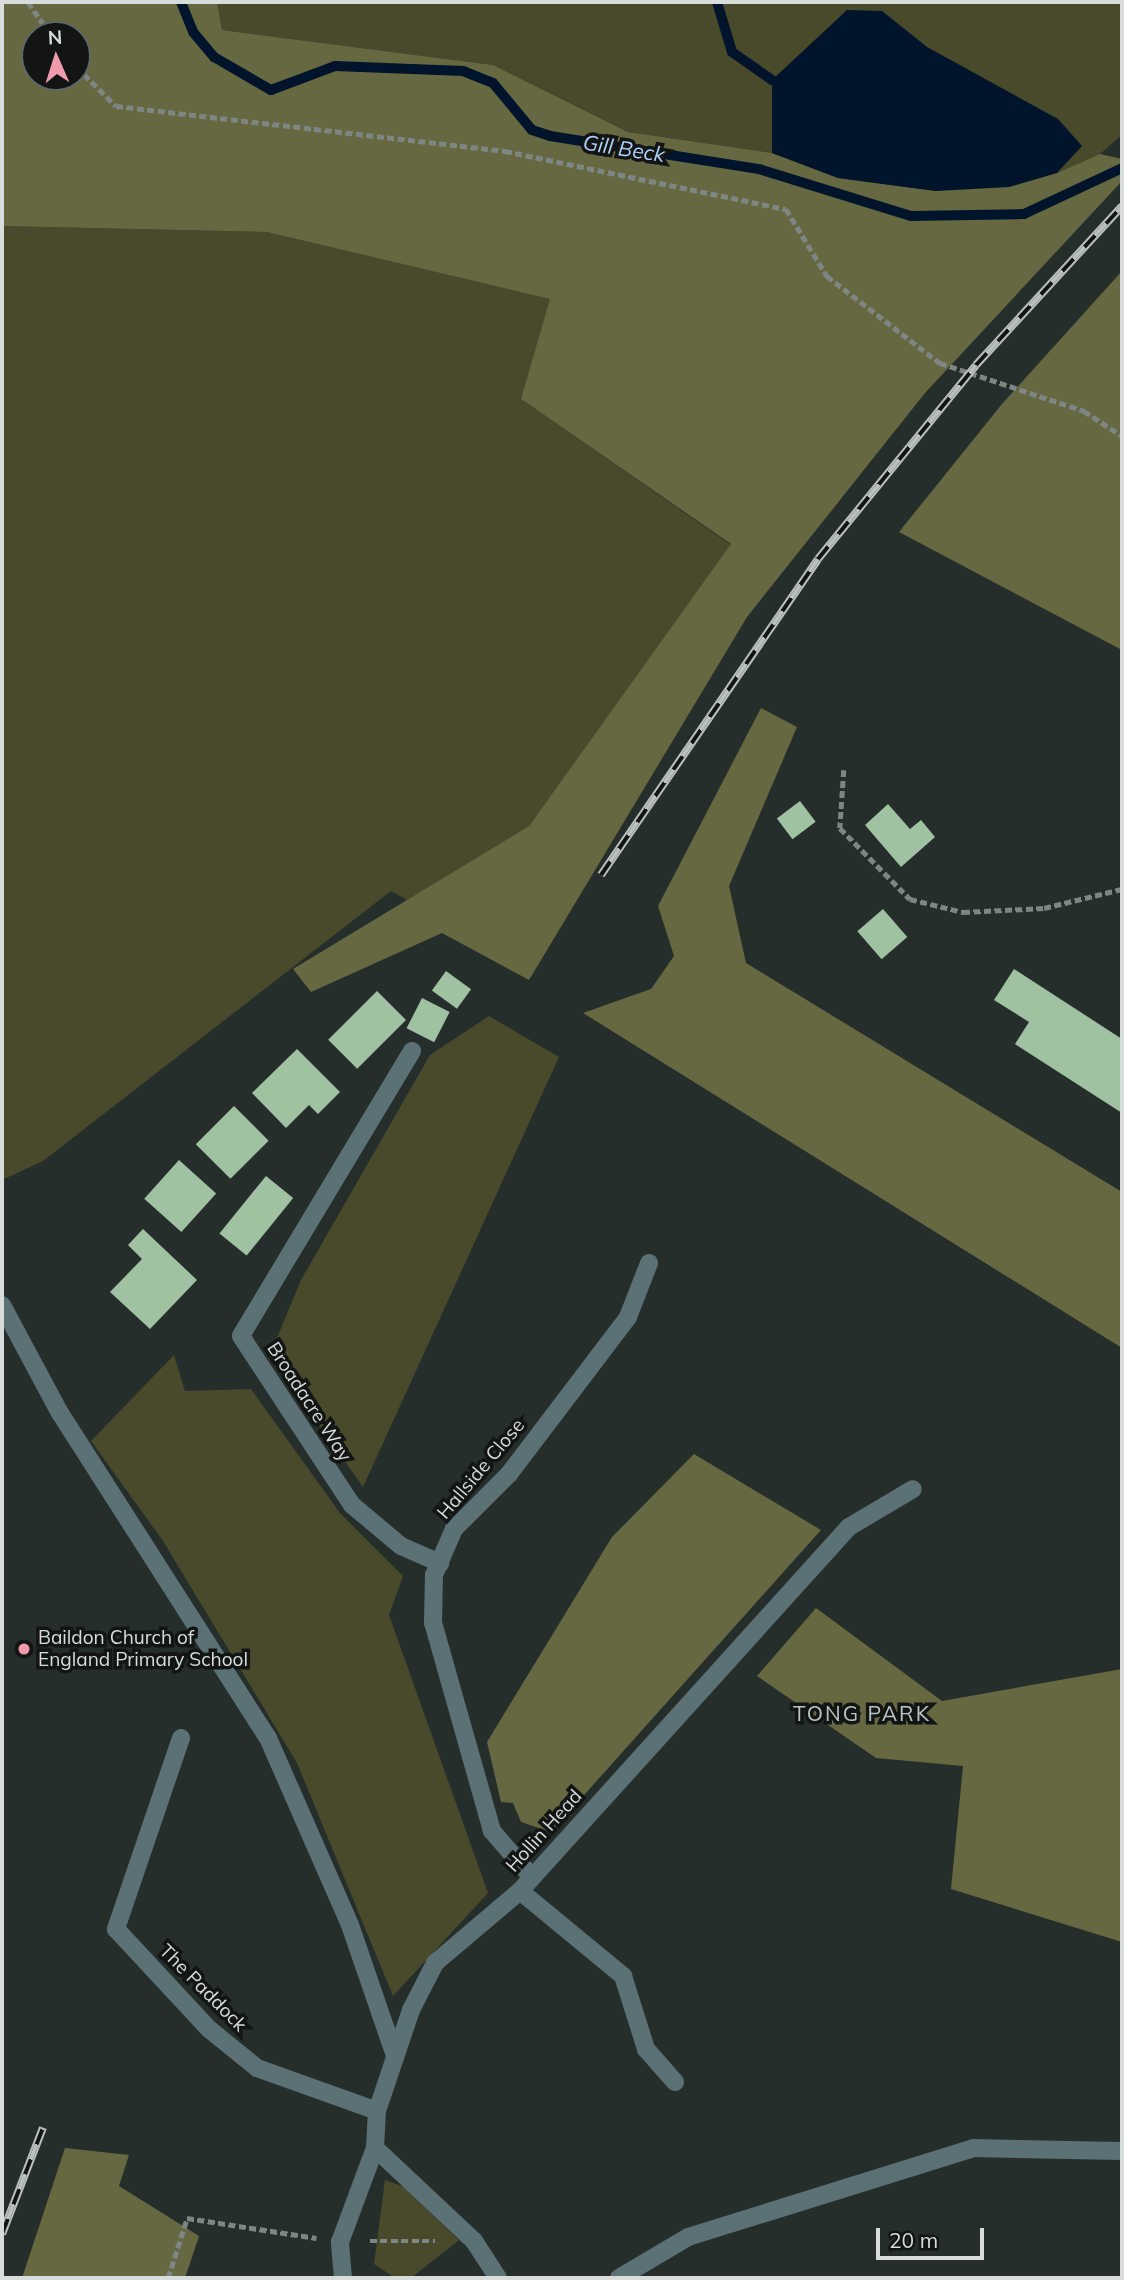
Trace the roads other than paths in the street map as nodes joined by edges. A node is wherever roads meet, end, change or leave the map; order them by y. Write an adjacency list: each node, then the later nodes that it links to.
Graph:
1 (412, 1051): 5 (street, Broadacre Way)
2 (649, 1263): 5 (street, Hallside Close)
3 (2, 1305): 8 (street)
4 (913, 1489): 7 (street, Hollin Head)
5 (440, 1563): 7 (street, Hallside Close)
6 (181, 1738): 10 (street, The Paddock)
7 (525, 1883): 8 (street, Hollin Head); 9 (street, Hallside Close)
8 (395, 2056): 10 (street, Hollin Head)
9 (675, 2082)
10 (377, 2111): 11 (street, Hollin Head)
11 (375, 2148): 13 (street, Hollin Head); 14 (street)
12 (1122, 2151): 15 (street)
13 (343, 2278)
14 (498, 2278)
15 (620, 2278)

